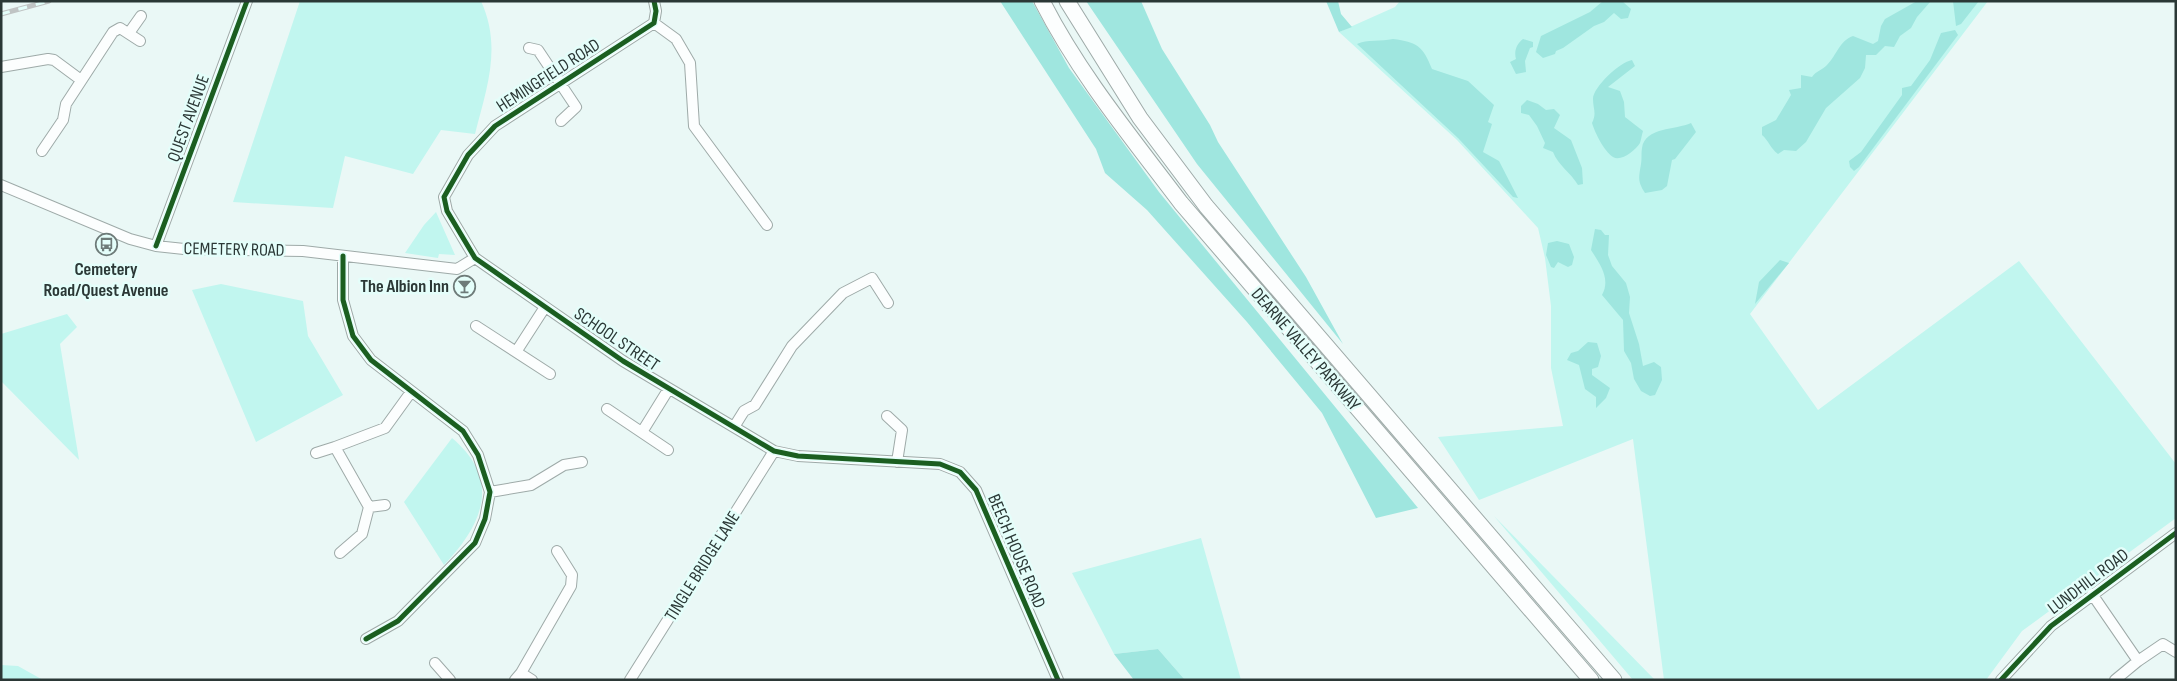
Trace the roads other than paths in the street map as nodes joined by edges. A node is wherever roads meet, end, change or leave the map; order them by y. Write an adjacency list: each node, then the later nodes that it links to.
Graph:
1 (246, 1): 17 (street, QUEST AVENUE)
2 (654, 1): 6 (street)
3 (1042, 1): 53 (highway, DEARNE VALLEY PARKWAY)
4 (1067, 1): 54 (highway, DEARNE VALLEY PARKWAY)
5 (141, 16): 7 (street)
6 (654, 23): 12 (street, HEMINGFIELD ROAD); 16 (street)
7 (129, 33): 8 (street); 11 (street)
8 (140, 41)
9 (529, 48): 12 (street)
10 (1, 67): 11 (street)
11 (81, 80): 14 (street)
12 (561, 85): 13 (street); 19 (street, HEMINGFIELD ROAD)
13 (561, 121)
14 (42, 151)
15 (1, 185): 17 (street, CEMETERY ROAD)
16 (767, 225)
17 (156, 246): 18 (street, CEMETERY ROAD)
18 (343, 256): 19 (street, CEMETERY ROAD); 26 (street)
19 (475, 258): 21 (street, SCHOOL STREET)
20 (888, 303): 29 (street)
21 (545, 307): 23 (street); 25 (street, SCHOOL STREET)
22 (476, 326): 23 (street)
23 (516, 352): 24 (street)
24 (550, 374)
25 (668, 390): 29 (street, SCHOOL STREET); 30 (street)
26 (411, 392): 31 (street); 37 (street)
27 (606, 409): 30 (street)
28 (886, 416): 36 (street)
29 (734, 427): 33 (street, SCHOOL STREET)
30 (642, 432): 32 (street)
31 (336, 447): 34 (street); 39 (street)
32 (668, 450)
33 (774, 451): 36 (street, BEECH HOUSE ROAD); 51 (street, TINGLE BRIDGE LANE)
34 (316, 454)
35 (582, 462): 37 (street)
36 (897, 462): 52 (street, BEECH HOUSE ROAD)
37 (490, 492): 44 (street)
38 (385, 505): 39 (street)
39 (369, 507): 42 (street)
40 (2176, 533): 43 (street, LUNDHILL ROAD)
41 (557, 551): 48 (street)
42 (340, 553)
43 (2092, 594): 46 (street); 55 (street, LUNDHILL ROAD)
44 (366, 639)
45 (2176, 652): 46 (street)
46 (2138, 661): 56 (street)
47 (435, 663): 49 (street)
48 (518, 676): 50 (street)
49 (450, 680)
50 (532, 680)
51 (630, 680)
52 (1058, 680)
53 (1591, 680)
54 (1614, 680)
55 (2001, 680)
56 (2115, 680)

